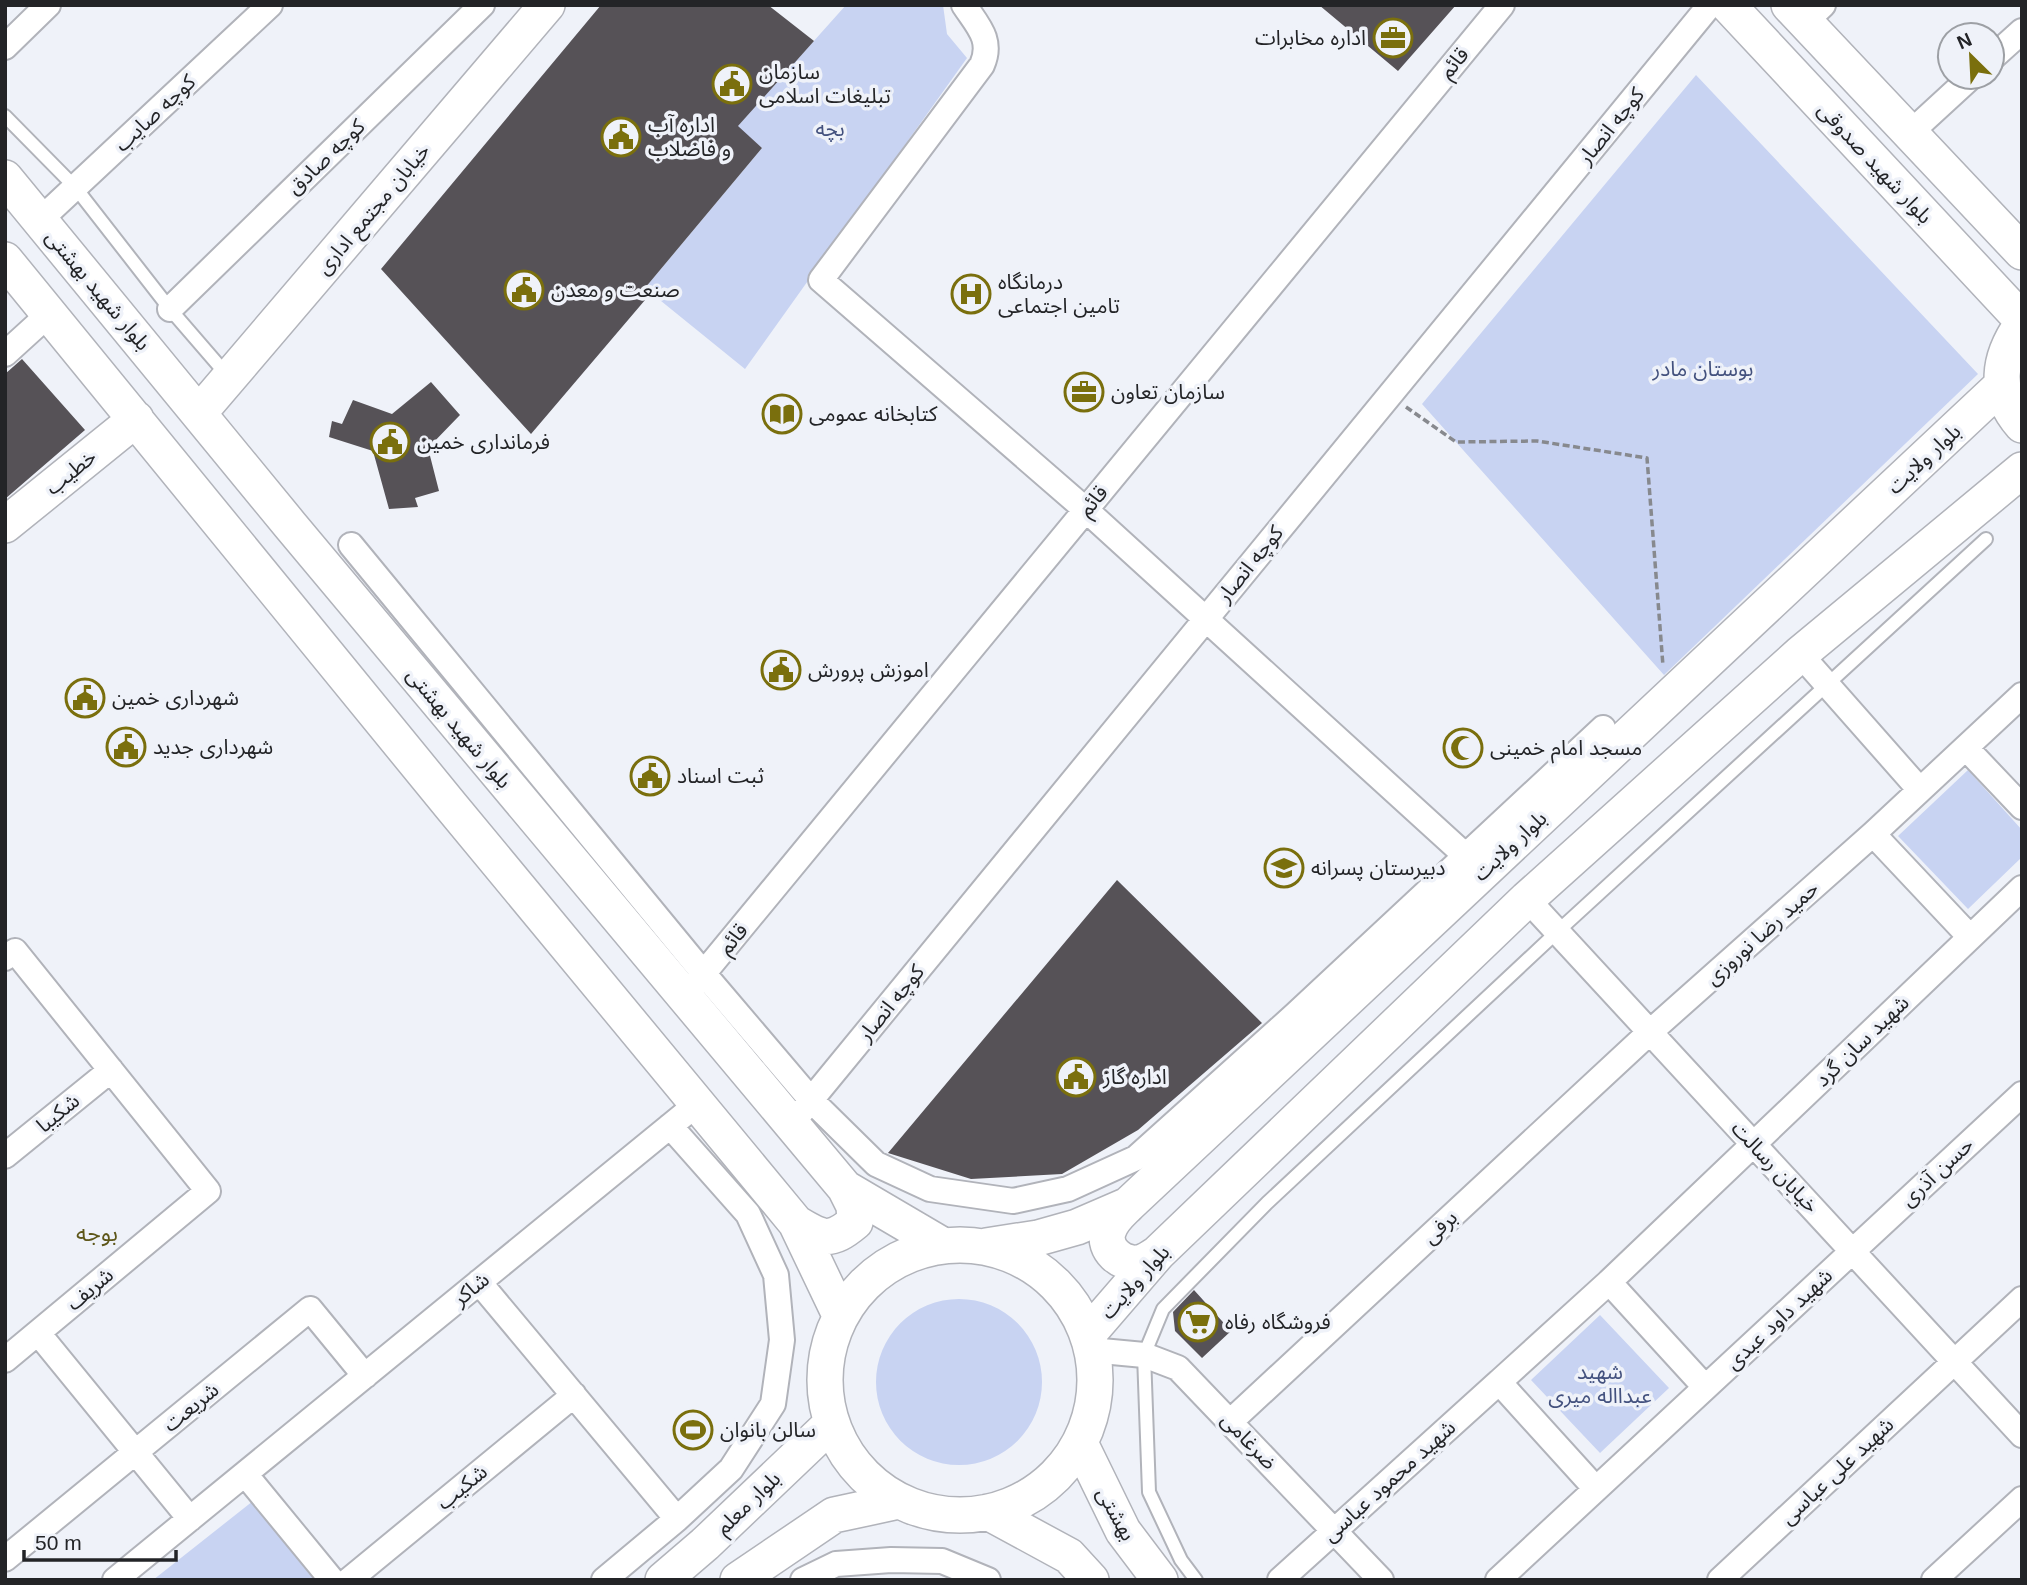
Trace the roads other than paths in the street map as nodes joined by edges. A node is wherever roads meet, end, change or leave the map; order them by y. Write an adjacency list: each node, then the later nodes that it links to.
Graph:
1 (48, 5): 12 (street)
2 (270, 5): 17 (street, کوچه صایب)
3 (482, 5): 21 (street, کوچه صادق)
4 (547, 5): 25 (main road, خیابان مجتمع اداری)
5 (964, 5): 31 (street)
6 (1502, 5): 31 (street, قائم)
7 (1710, 5): 35 (street, کوچه انصار)
8 (1728, 5): 23 (main road, بلوار شهید صدوقی)
9 (1806, 11): 15 (main road)
10 (2022, 31): 11 (street)
11 (2006, 45)
12 (5, 47)
13 (1956, 91): 15 (street)
14 (5, 116): 17 (lane)
15 (1910, 133): 19 (main road)
16 (5, 178): 18 (main road, بلوار شهید بهشتی)
17 (75, 187): 18 (street, کوچه صایب); 21 (lane)
18 (40, 220): 27 (main road, بلوار شهید بهشتی)
19 (2022, 252)
20 (5, 260): 22 (main road)
21 (170, 309): 25 (lane)
22 (49, 314): 24 (street); 28 (main road)
23 (2022, 322): 26 (main road)
24 (5, 354)
25 (229, 378): 27 (main road, خیابان مجتمع اداری)
26 (2001, 386): 29 (main road); 44 (main road, بلوار ولایت)
27 (200, 413): 50 (main road, بلوار شهید بهشتی)
28 (136, 419): 32 (main road, خطیب); 54 (main road)
29 (2022, 425)
30 (2022, 470): 36 (main road, بلوار ولایت)
31 (1086, 510): 35 (street); 50 (street, قائم)
32 (5, 525)
33 (1986, 539): 37 (lane)
34 (351, 545): 50 (street)
35 (1205, 619): 44 (street); 55 (street, کوچه انصار)
36 (1800, 654): 37 (street); 46 (main road, بلوار ولایت)
37 (1827, 684): 41 (street); 47 (lane)
38 (2022, 695): 40 (street)
39 (1603, 728): 44 (street)
40 (1966, 748): 41 (street, حمید رضا نوروزی); 42 (street)
41 (1920, 790): 43 (street, حمید رضا نوروزی)
42 (2022, 807)
43 (1873, 834): 48 (street); 51 (street, حمید رضا نوروزی)
44 (1474, 864): 55 (street); 60 (main road, بلوار ولایت)
45 (2020, 893): 48 (street, شهید سان گرد)
46 (1527, 899): 47 (street, خیابان رسالت); 65 (main road, بلوار ولایت)
47 (1557, 932): 51 (street, خیابان رسالت); 72 (lane)
48 (1970, 937): 57 (street, شهید سان گرد)
49 (10, 954): 52 (street)
50 (694, 985): 55 (main road, بلوار شهید بهشتی)
51 (1650, 1032): 57 (street, خیابان رسالت); 79 (street, برفی)
52 (111, 1070): 58 (street, شکیبا); 70 (street, شریف)
53 (2022, 1094): 64 (street, حسن آذری)
54 (697, 1104): 56 (street, شاکر); 61 (main road)
55 (801, 1112): 59 (main road, بلوار شهید بهشتی)
56 (670, 1126): 66 (street, شاکر); 90 (street)
57 (1753, 1144): 64 (street, خیابان رسالت); 67 (street)
58 (5, 1156)
59 (845, 1188): 61 (main road); 62 (main road, بلوار شهید بهشتی)
60 (1128, 1205): 63 (main road, بلوار ولایت); 65 (main road)
61 (796, 1223): 69 (main road)
62 (942, 1245): 63 (main road); 69 (main road)
63 (986, 1246): 71 (main road)
64 (1852, 1251): 74 (street, خیابان رسالت); 77 (street, شهید داود عبدی)
65 (1158, 1253): 71 (main road, بلوار ولایت)
66 (480, 1282): 75 (street, شاکر); 78 (street)
67 (1609, 1282): 76 (street, شهید محمود عباسی); 77 (street)
68 (2022, 1299): 74 (street, شهید علی عباسی)
69 (840, 1315): 80 (main road)
70 (38, 1332): 73 (street, شریف); 83 (street)
71 (1090, 1342): 72 (street, ضرغامی); 82 (main road)
72 (1144, 1354): 79 (street, ضرغامی); 103 (lane)
73 (5, 1360)
74 (1954, 1362): 81 (street, خیابان رسالت); 107 (street, شهید علی عباسی)
75 (365, 1376): 83 (street, شریعت); 84 (street, شاکر)
76 (1499, 1382): 85 (street); 91 (street, شهید محمود عباسی)
77 (1705, 1387): 85 (street, شهید داود عبدی)
78 (574, 1395): 90 (street); 95 (street, شکیب)
79 (1231, 1421): 91 (street, ضرغامی)
80 (831, 1424): 87 (main road); 97 (main road, بلوار معلم)
81 (2022, 1436)
82 (1080, 1443): 88 (main road); 102 (main road, بهشتی)
83 (135, 1452): 89 (street); 92 (street, شریعت)
84 (245, 1474): 89 (street, شاکر); 94 (street)
85 (1596, 1489): 106 (street, شهید داود عبدی)
86 (2022, 1499): 108 (street)
87 (899, 1501): 88 (main road); 98 (main road)
88 (988, 1512): 101 (main road)
89 (190, 1519): 93 (street, شاکر)
90 (677, 1519): 96 (street)
91 (1334, 1531): 104 (street, شهید محمود عباسی); 105 (street, ضرغامی)
92 (5, 1559)
93 (128, 1576)
94 (332, 1580)
95 (349, 1580)
96 (604, 1580)
97 (663, 1580)
98 (738, 1580)
99 (803, 1580): 100 (street)
100 (988, 1580)
101 (1091, 1580)
102 (1160, 1580)
103 (1196, 1580)
104 (1280, 1580)
105 (1381, 1580)
106 (1498, 1580)
107 (1720, 1580)
108 (1934, 1580)

